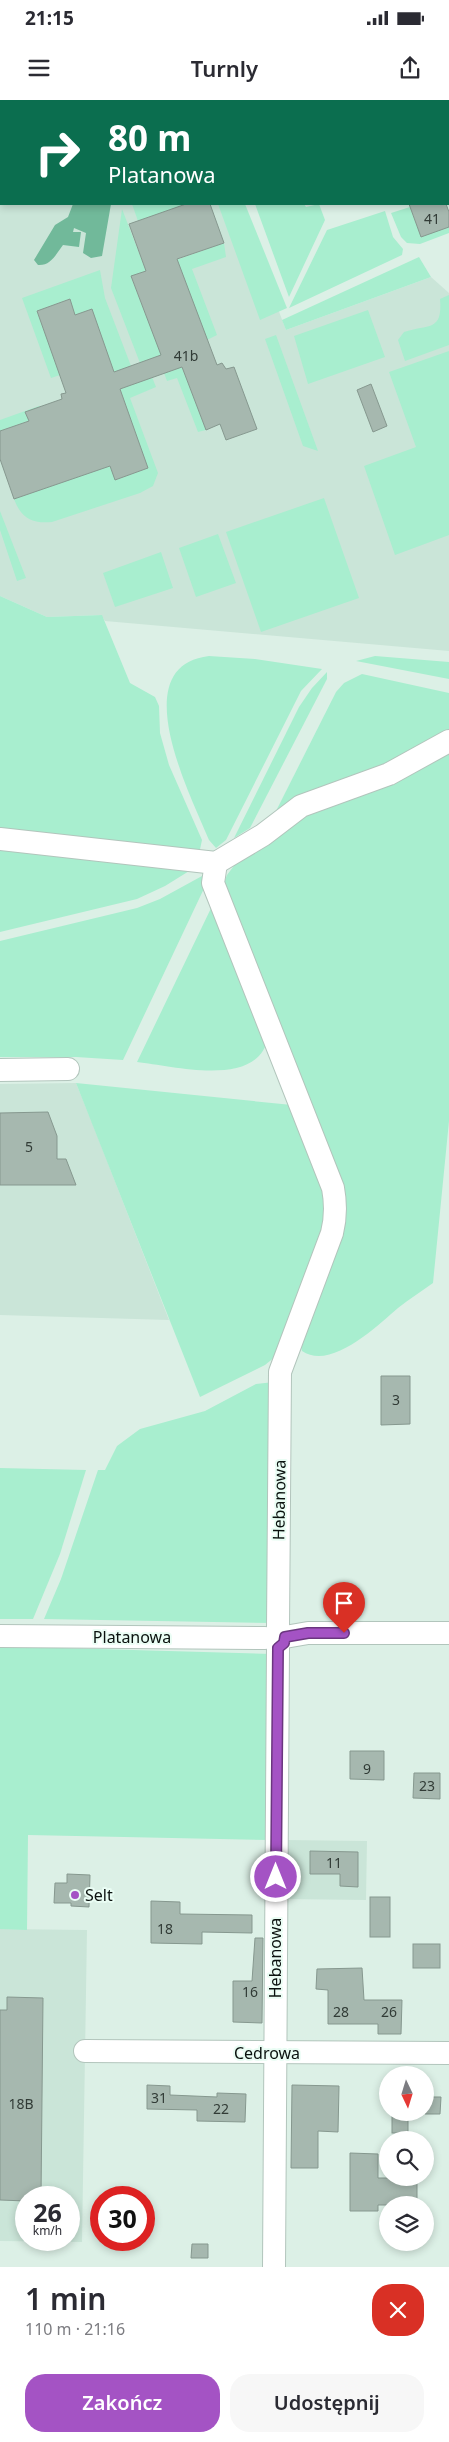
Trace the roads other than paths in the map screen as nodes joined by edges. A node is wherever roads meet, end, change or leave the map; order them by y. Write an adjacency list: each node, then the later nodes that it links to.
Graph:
1 (449, 741): 3 (street)
2 (0, 839): 3 (street)
3 (216, 863): 8 (street, Hebanowa)
4 (68, 1069): 5 (street)
5 (0, 1070)
6 (449, 1633): 8 (street, Platanowa)
7 (0, 1636): 8 (street, Platanowa)
8 (276, 1638): 10 (street, Hebanowa)
9 (85, 2051): 10 (street, Cedrowa)
10 (274, 2053): 11 (street, Cedrowa); 12 (street, Hebanowa)
11 (449, 2053)
12 (274, 2267)

